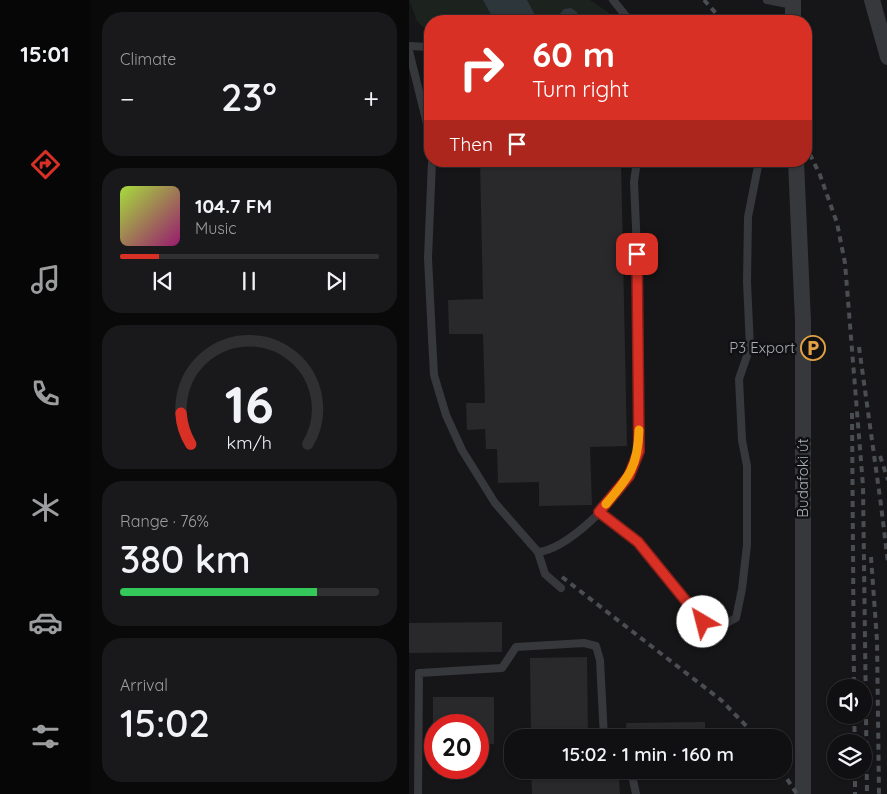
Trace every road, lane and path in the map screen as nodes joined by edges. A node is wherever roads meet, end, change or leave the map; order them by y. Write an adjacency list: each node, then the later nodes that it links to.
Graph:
1 (613, 0): 5 (lane)
2 (767, 0): 4 (lane)
3 (873, 0): 10 (street)
4 (793, 2): 6 (street)
5 (625, 15)
6 (793, 15)
7 (409, 46): 8 (lane)
8 (424, 47)
9 (409, 51): 11 (lane)
10 (887, 57)
11 (424, 112)
12 (431, 167): 17 (lane)
13 (636, 167): 16 (lane)
14 (758, 167): 16 (lane)
15 (796, 167): 23 (street, Budafoki út)
16 (599, 512): 17 (lane)
17 (538, 552): 18 (lane)
18 (561, 588)
19 (604, 729): 21 (lane)
20 (633, 779): 22 (lane)
21 (418, 794)
22 (636, 794)
23 (803, 794)

